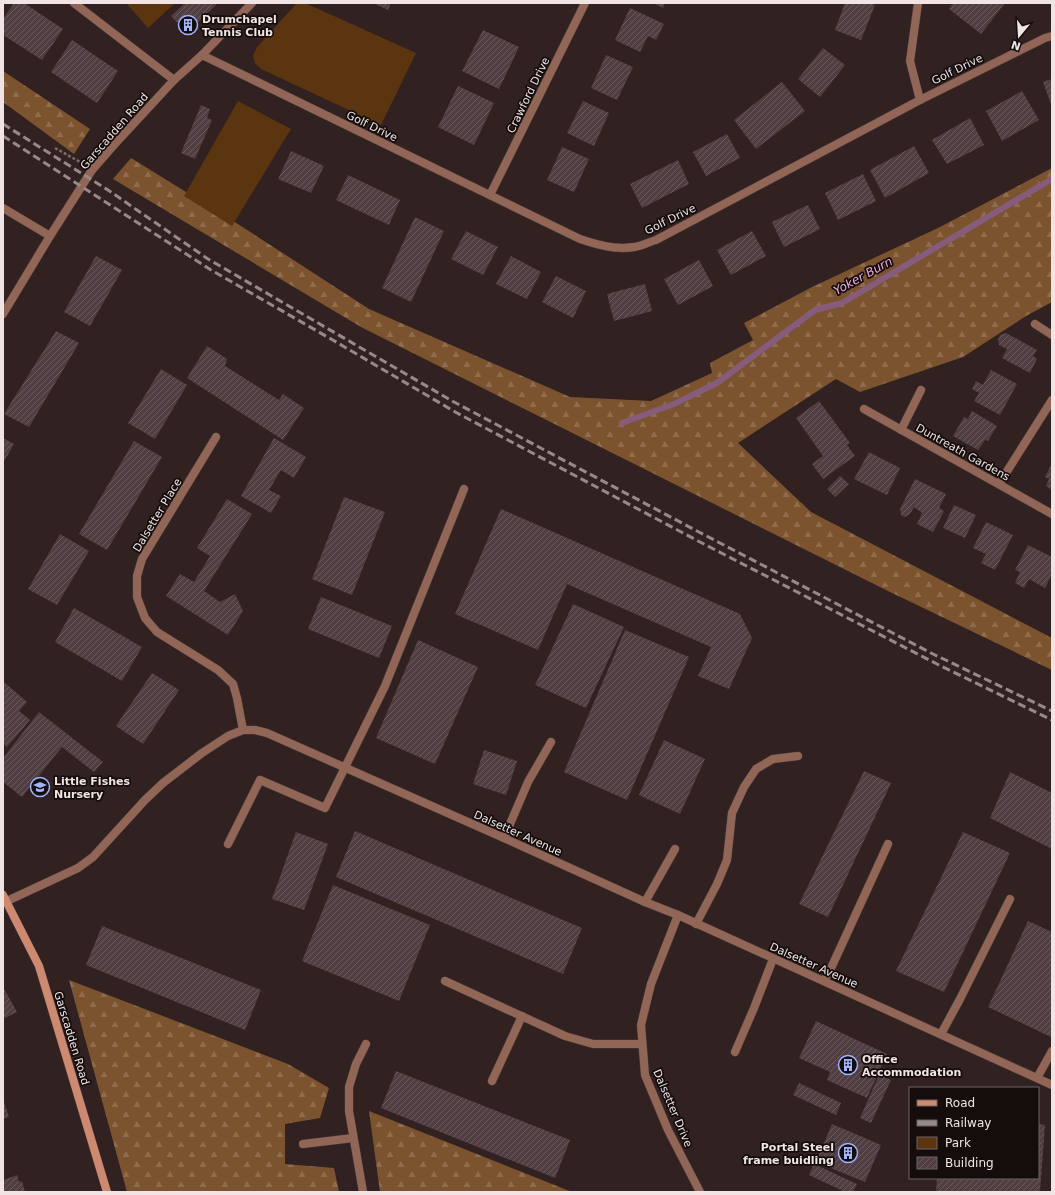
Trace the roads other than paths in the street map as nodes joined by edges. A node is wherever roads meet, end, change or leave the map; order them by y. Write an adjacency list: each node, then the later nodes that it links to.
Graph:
1 (74, 3): 7 (street)
2 (252, 3): 6 (street, Garscadden Road)
3 (585, 3): 9 (street, Crawford Drive)
4 (918, 3): 8 (street)
5 (1052, 36): 8 (street, Golf Drive)
6 (202, 56): 7 (street, Garscadden Road); 9 (street, Golf Drive)
7 (174, 80): 11 (street, Garscadden Road)
8 (920, 100): 9 (street, Golf Drive)
9 (490, 195)
10 (3, 208): 11 (street)
11 (50, 236): 12 (street, Garscadden Road)
12 (3, 314)
13 (1035, 324): 14 (street)
14 (1052, 334)
15 (922, 390): 18 (street)
16 (1052, 400): 20 (street)
17 (864, 409): 18 (street, Duntreath Gardens)
18 (901, 430): 20 (street, Duntreath Gardens)
19 (216, 437): 23 (street, Dalsetter Place)
20 (999, 484): 22 (street, Duntreath Gardens)
21 (464, 489): 26 (street)
22 (1052, 514)
23 (243, 730): 26 (street, Dalsetter Avenue); 31 (street, Dalsetter Avenue)
24 (551, 742): 27 (street)
25 (798, 756): 35 (street)
26 (345, 767): 27 (street, Dalsetter Avenue); 28 (street)
27 (504, 838): 33 (street, Dalsetter Avenue)
28 (228, 844)
29 (888, 844): 38 (street)
30 (675, 849): 33 (street)
31 (5, 898): 50 (street, Garscadden Road)
32 (1010, 899): 40 (street)
33 (645, 902): 34 (street, Dalsetter Avenue)
34 (678, 915): 35 (street, Dalsetter Avenue); 42 (street, Dalsetter Drive)
35 (696, 924): 36 (street, Dalsetter Avenue)
36 (773, 959): 38 (street, Dalsetter Avenue); 44 (street)
37 (445, 981): 39 (street)
38 (824, 981): 40 (street, Dalsetter Avenue)
39 (522, 1016): 42 (street); 46 (street)
40 (941, 1034): 45 (street, Dalsetter Avenue)
41 (366, 1044): 48 (street)
42 (642, 1044): 52 (street, Dalsetter Drive)
43 (1052, 1051): 45 (street)
44 (735, 1052)
45 (1037, 1078): 47 (street, Dalsetter Avenue)
46 (492, 1080)
47 (1052, 1085)
48 (353, 1138): 49 (street); 51 (street)
49 (303, 1144)
50 (106, 1192)
51 (363, 1192)
52 (700, 1192)

